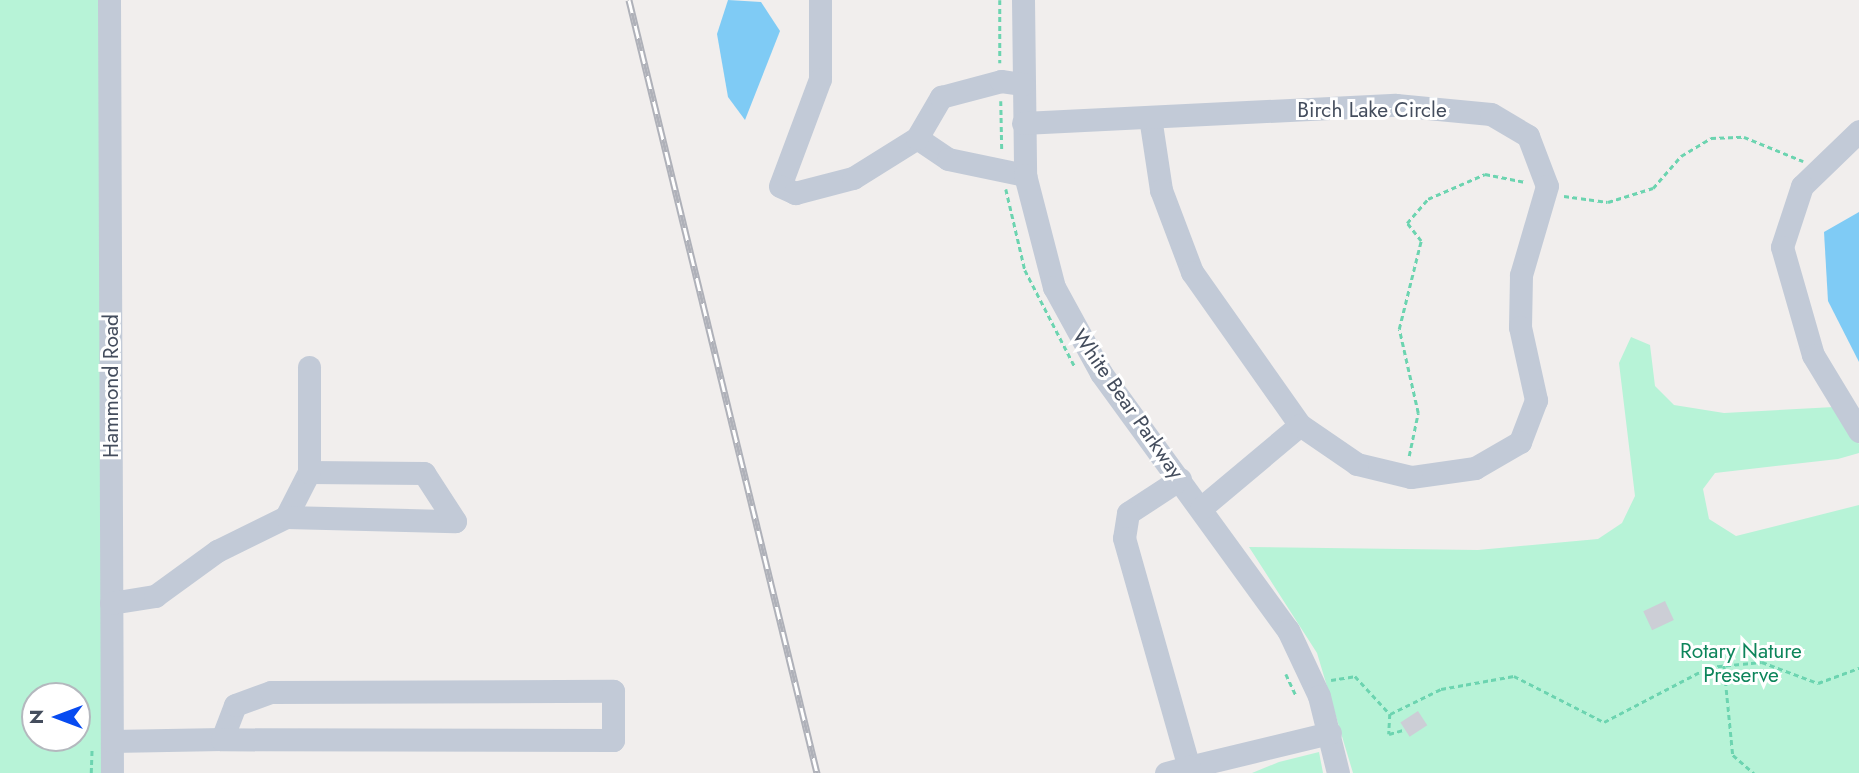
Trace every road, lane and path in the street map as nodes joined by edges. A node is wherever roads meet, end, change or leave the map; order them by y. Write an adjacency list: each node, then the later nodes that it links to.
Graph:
1 (109, 0): 20 (street, Hammond Road)
2 (820, 0): 8 (street)
3 (1023, 0): 4 (street, White Bear Parkway)
4 (1023, 84): 6 (street, White Bear Parkway); 8 (street)
5 (1150, 117): 6 (street, Birch Lake Circle); 11 (street, Birch Lake Circle); 13 (street)
6 (1023, 123): 10 (street, White Bear Parkway)
7 (1859, 131): 9 (street)
8 (917, 138): 10 (street)
9 (1816, 167): 11 (path); 14 (street)
10 (1025, 175): 17 (street, White Bear Parkway)
11 (1547, 190): 16 (street); 16 (path)
12 (309, 367): 15 (street)
13 (1300, 425): 16 (street); 18 (street)
14 (1859, 431)
15 (309, 472): 19 (street); 19 (street)
16 (1403, 476)
17 (1180, 479): 18 (street, White Bear Parkway); 30 (street)
18 (1201, 508): 26 (street, White Bear Parkway)
19 (286, 517): 20 (street)
20 (111, 603): 28 (street, Hammond Road)
21 (1724, 664): 22 (path); 24 (path); 35 (path)
22 (1859, 668)
23 (1332, 679): 24 (path)
24 (1390, 714): 25 (path)
25 (1403, 730)
26 (1330, 733): 29 (street); 34 (street, White Bear Parkway)
27 (222, 739): 27 (street); 28 (street)
28 (111, 741): 31 (street, Hammond Road)
29 (1239, 755): 30 (street); 33 (street)
30 (1189, 768): 32 (street)
31 (111, 773)
32 (1166, 773)
33 (1221, 773)
34 (1338, 773)
35 (1754, 773)

